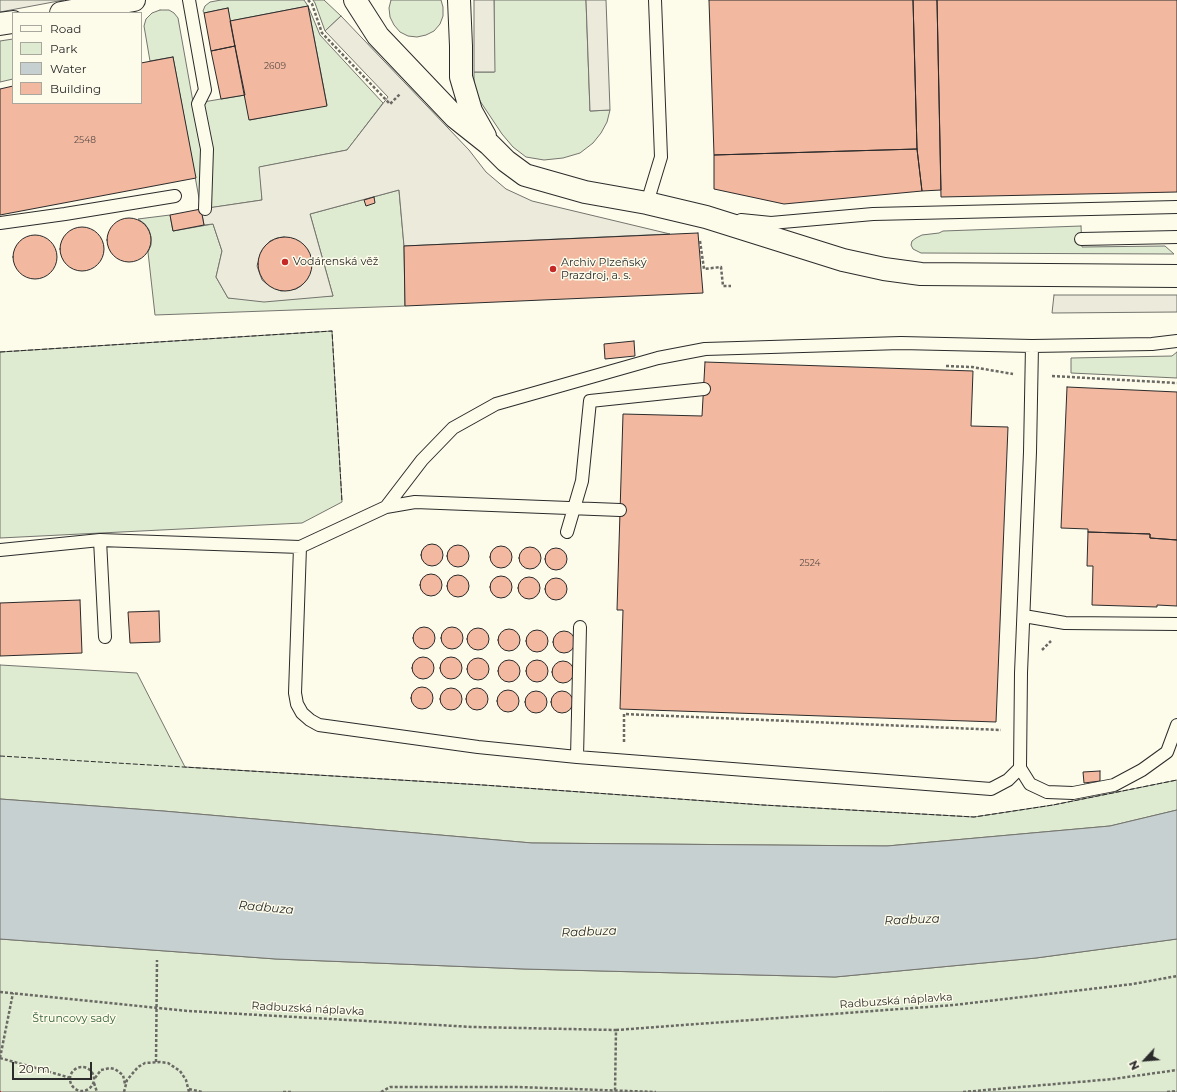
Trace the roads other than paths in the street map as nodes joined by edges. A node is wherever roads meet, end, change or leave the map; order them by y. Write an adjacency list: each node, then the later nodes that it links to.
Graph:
1 (134, 0): 6 (street)
2 (189, 0): 14 (lane)
3 (355, 0): 10 (street)
4 (459, 0): 10 (street)
5 (655, 0): 12 (lane)
6 (113, 8): 7 (street)
7 (71, 12)
8 (12, 22): 9 (street)
9 (0, 24)
10 (489, 144): 12 (street)
11 (175, 196): 16 (lane)
12 (647, 204): 15 (street)
13 (1177, 207): 15 (lane)
14 (205, 208)
15 (706, 217): 19 (street)
16 (0, 223)
17 (1177, 237): 18 (lane)
18 (1081, 239)
19 (1177, 276)
20 (1177, 341): 21 (lane)
21 (1032, 346): 23 (lane); 30 (lane)
22 (704, 390): 24 (lane)
23 (386, 507): 24 (lane); 28 (lane)
24 (574, 509): 25 (lane); 26 (lane)
25 (620, 510)
26 (567, 532)
27 (100, 540): 28 (lane); 29 (lane); 33 (lane)
28 (300, 547): 36 (lane)
29 (0, 550)
30 (1024, 616): 31 (lane); 37 (lane)
31 (1177, 624)
32 (580, 626): 36 (lane)
33 (105, 637)
34 (1177, 725): 35 (lane)
35 (1172, 754): 37 (lane)
36 (577, 757): 37 (lane)
37 (1020, 768)

